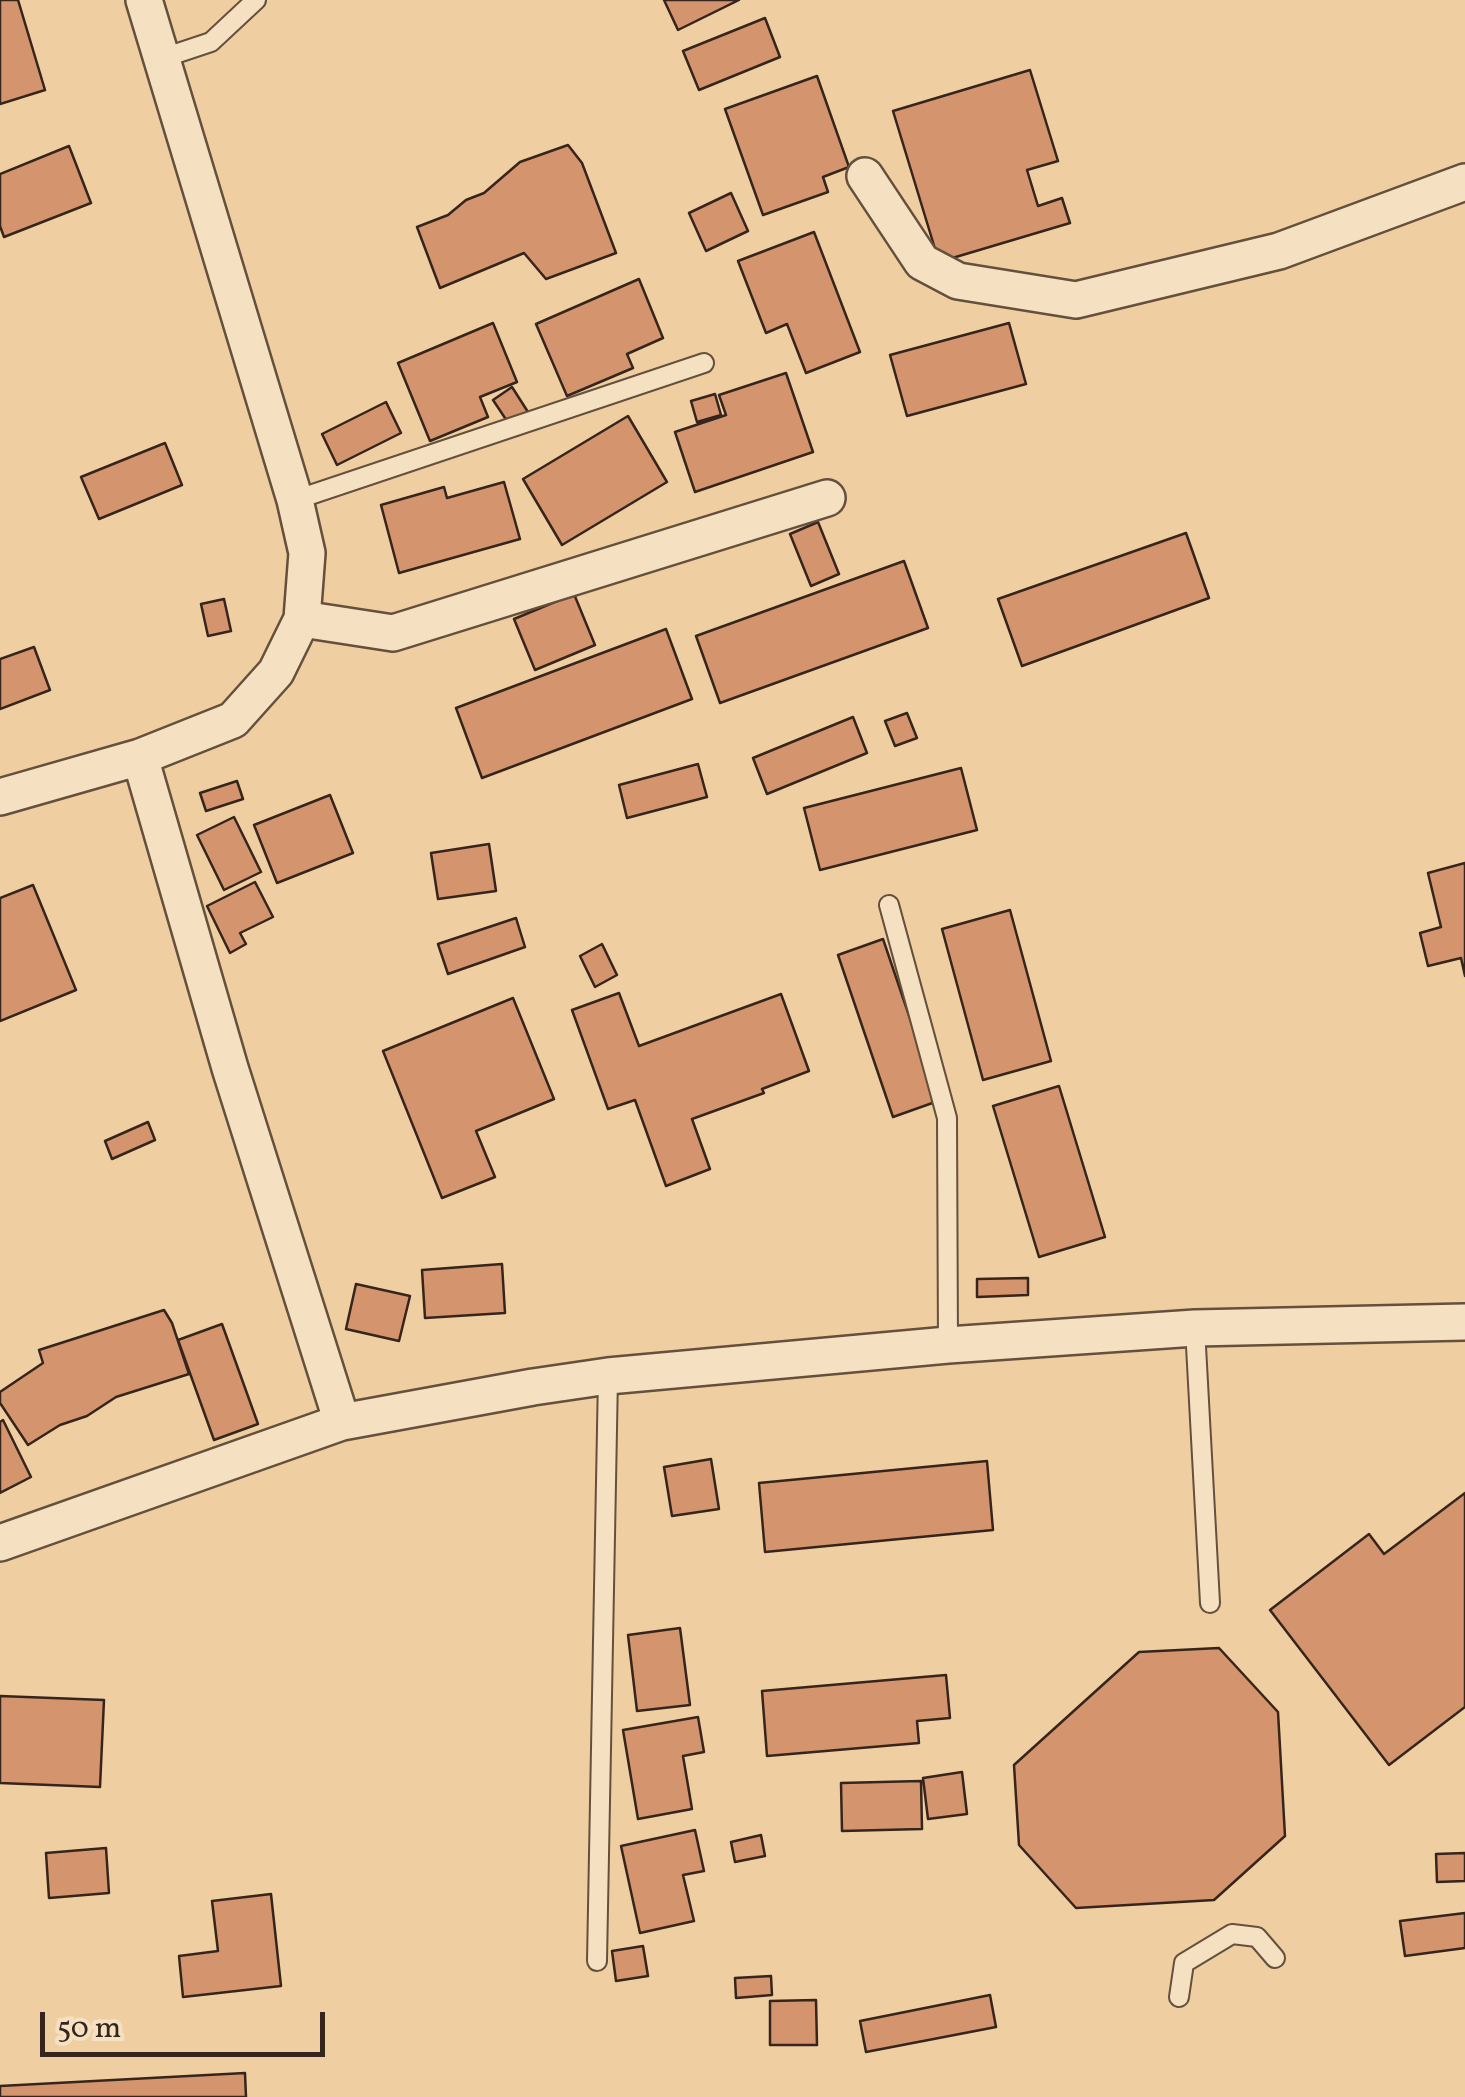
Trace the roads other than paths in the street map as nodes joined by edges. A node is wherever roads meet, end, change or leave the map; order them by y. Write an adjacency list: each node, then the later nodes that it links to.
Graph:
1 (144, 0): 3 (street)
2 (256, 0): 3 (lane)
3 (163, 58): 8 (street)
4 (865, 176): 5 (street)
5 (1465, 182)
6 (704, 363): 8 (lane)
7 (826, 498): 9 (street)
8 (296, 500): 9 (street)
9 (302, 619): 10 (street)
10 (140, 758): 11 (street); 17 (street)
11 (0, 797)
12 (888, 905): 15 (lane)
13 (1465, 1322): 14 (street)
14 (1195, 1328): 15 (street); 19 (lane)
15 (948, 1344): 16 (street)
16 (608, 1376): 17 (street); 21 (lane)
17 (342, 1422): 18 (street)
18 (0, 1543)
19 (1210, 1604)
20 (1275, 1958): 22 (lane)
21 (597, 1960)
22 (1178, 1997)

